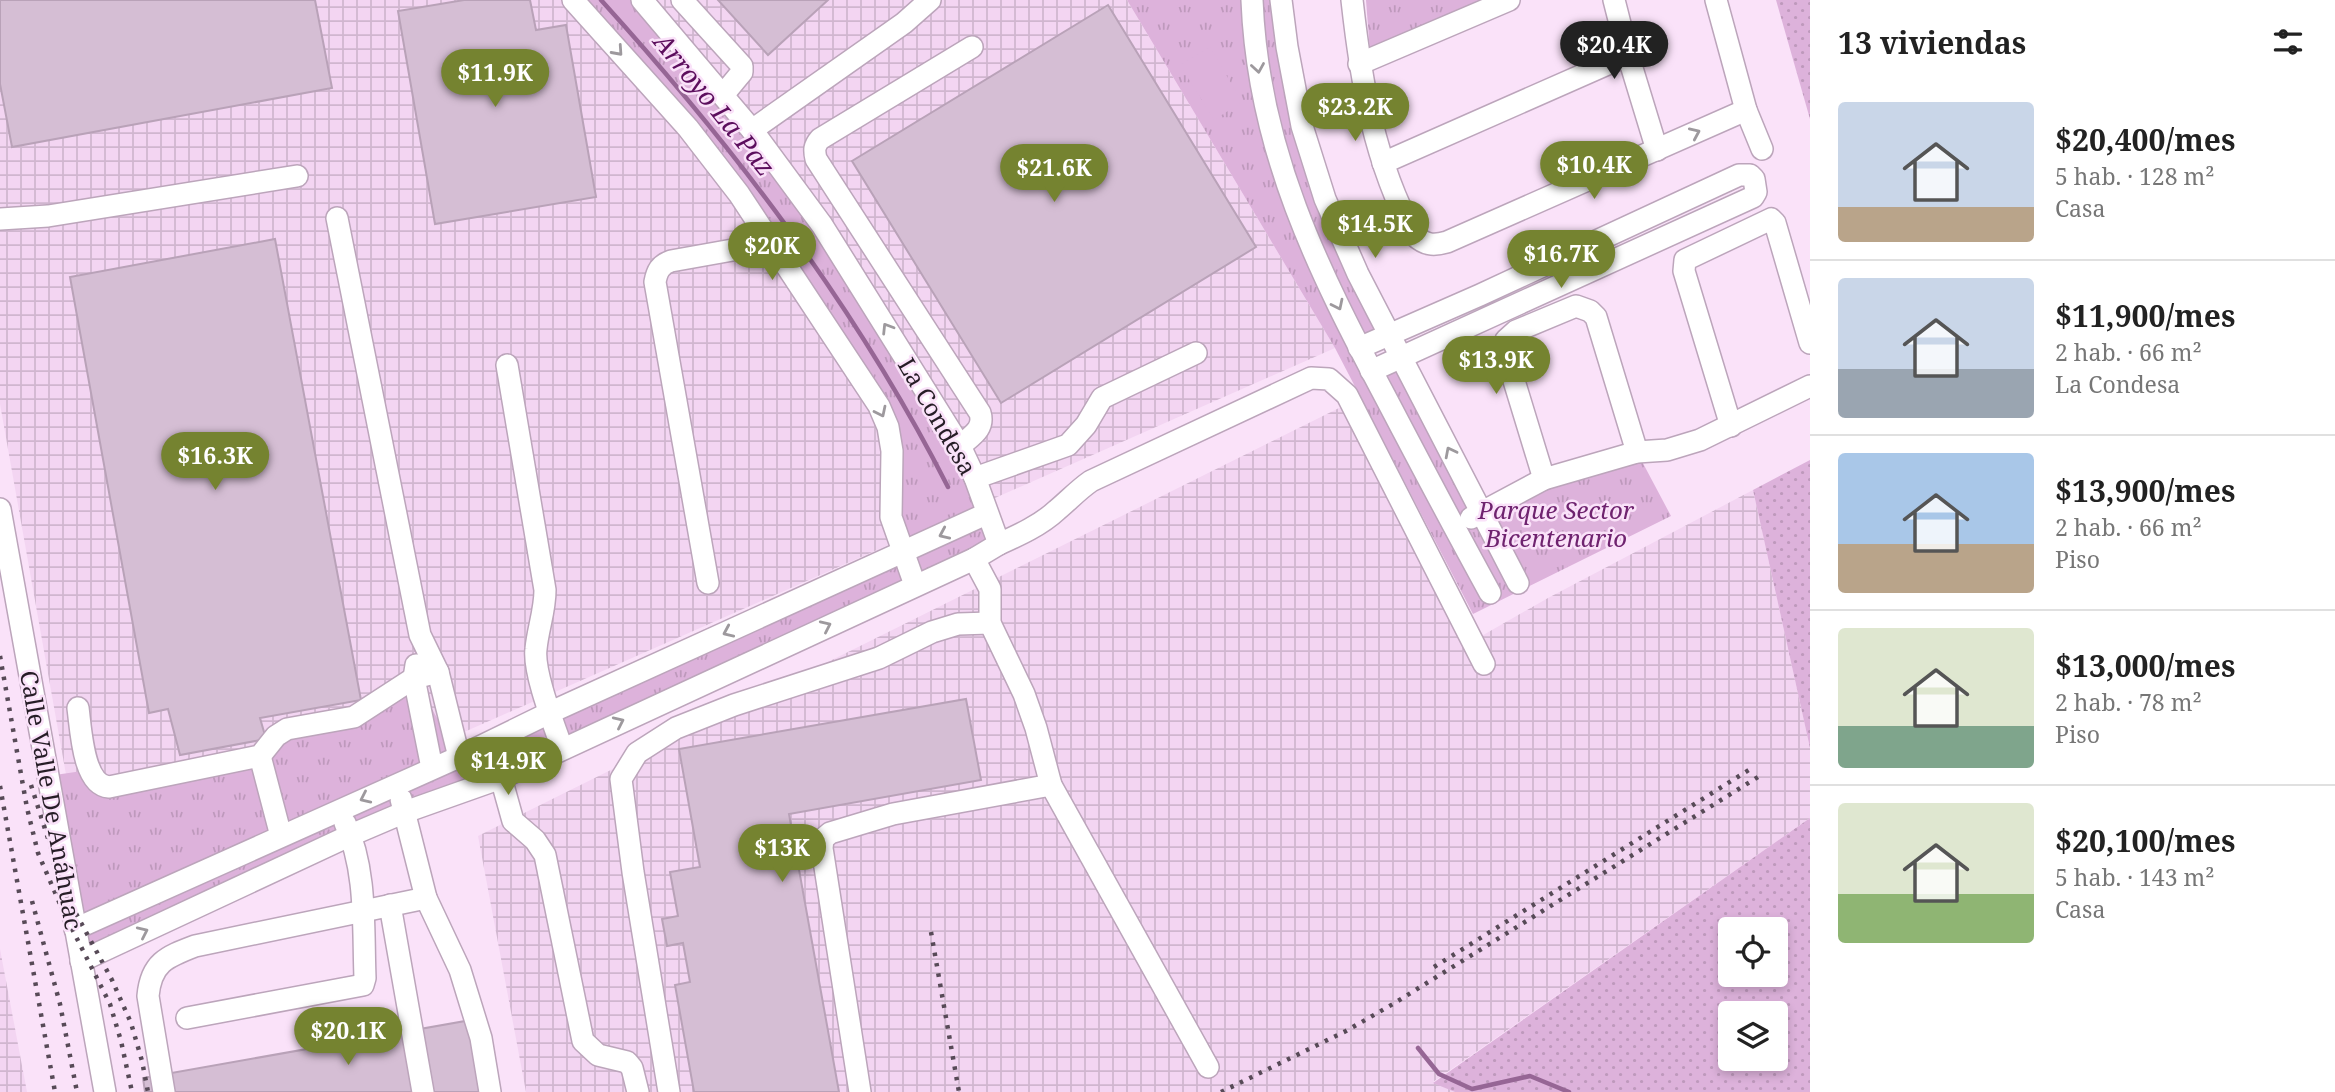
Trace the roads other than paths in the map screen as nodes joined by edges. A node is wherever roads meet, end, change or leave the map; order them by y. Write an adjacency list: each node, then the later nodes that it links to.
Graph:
1 (642, 0): 14 (street, La Condesa)
2 (682, 0): 14 (street)
3 (930, 0): 16 (street)
4 (1252, 0): 26 (street, one-way to 26)
5 (1281, 0): 24 (street)
6 (1352, 0): 13 (street)
7 (1509, 0): 13 (street)
8 (1614, 0): 12 (street)
9 (1716, 0): 15 (street)
10 (587, 4): 23 (street, La Condesa, one-way to 23)
11 (972, 47): 33 (street)
12 (1628, 55): 18 (street); 19 (street)
13 (1359, 64): 19 (street)
14 (723, 94): 16 (street, La Condesa)
15 (1746, 110): 17 (street); 18 (street, one-way to 15)
16 (752, 130): 33 (street, La Condesa, one-way to 16)
17 (1762, 149)
18 (1657, 150): 19 (street)
19 (1383, 163)
20 (297, 176): 22 (street)
21 (337, 218): 49 (street)
22 (0, 219)
23 (772, 243): 42 (street, La Condesa, one-way to 42); 44 (street)
24 (1389, 334): 26 (street); 28 (street); 28 (street)
25 (1810, 343): 32 (street)
26 (1359, 348): 30 (street)
27 (1196, 353): 35 (street)
28 (1401, 357): 30 (street); 38 (street, one-way to 28)
29 (507, 365): 54 (street)
30 (1371, 371): 40 (street)
31 (1810, 386): 32 (street)
32 (1731, 426): 34 (street)
33 (960, 446): 35 (street, La Condesa)
34 (1637, 452): 36 (street); 36 (street)
35 (975, 478): 39 (street, La Condesa)
36 (1544, 479): 38 (street)
37 (0, 509): 69 (street, Calle Valle De Anáhuac)
38 (1482, 513): 40 (street); 45 (street)
39 (986, 514): 41 (street, La Condesa); 42 (street, one-way to 42)
40 (1454, 527): 47 (street)
41 (999, 544): 43 (street); 50 (street)
42 (902, 553): 46 (street, La Condesa); 54 (street, one-way to 54)
43 (974, 559): 46 (street); 48 (street)
44 (708, 583)
45 (1518, 583)
46 (915, 585): 55 (street, one-way to 46)
47 (1490, 593)
48 (990, 623): 61 (street); 78 (street)
49 (419, 635): 51 (street); 52 (street)
50 (1484, 664)
51 (438, 672): 52 (street); 57 (street)
52 (414, 678): 56 (street); 58 (street)
53 (78, 708): 56 (street)
54 (549, 713): 55 (street); 57 (street)
55 (562, 748): 59 (street)
56 (260, 756): 65 (street)
57 (459, 757): 58 (street)
58 (432, 768): 60 (street)
59 (501, 778): 63 (street); 77 (street)
60 (397, 783): 62 (street, one-way to 62); 63 (street)
61 (1051, 785): 72 (street); 79 (street)
62 (340, 810): 64 (street); 65 (street)
63 (405, 812): 64 (street); 66 (street)
64 (351, 835): 68 (street); 70 (street, one-way to 64)
65 (281, 836): 69 (street)
66 (426, 898): 67 (street); 76 (street)
67 (390, 905): 68 (street); 75 (street)
68 (365, 911): 71 (street); 74 (street)
69 (75, 929): 70 (street, Calle Valle De Anáhuac)
70 (81, 961): 73 (street, Calle Valle De Anáhuac)
71 (187, 1018)
72 (1208, 1067)
73 (105, 1092)
74 (164, 1092)
75 (423, 1092)
76 (490, 1092)
77 (638, 1092)
78 (669, 1092)
79 (860, 1092)

